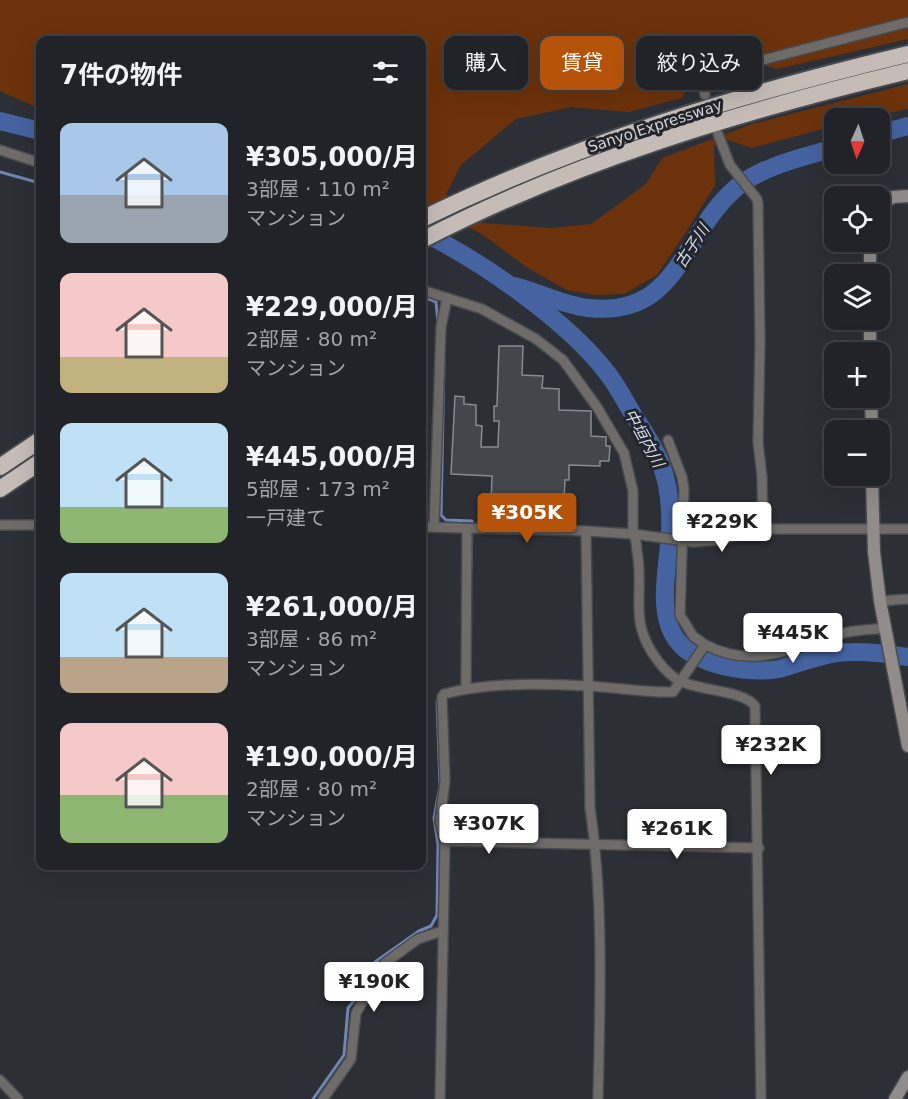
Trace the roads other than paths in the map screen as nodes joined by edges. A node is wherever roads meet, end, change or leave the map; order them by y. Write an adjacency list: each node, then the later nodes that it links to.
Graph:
1 (908, 22): 4 (street)
2 (908, 54): 10 (highway, Sanyo Expressway)
3 (908, 71): 11 (highway, Sanyo Expressway)
4 (705, 95)
5 (718, 134): 25 (street)
6 (0, 150): 7 (street)
7 (36, 163)
8 (908, 196): 9 (main road)
9 (890, 199)
10 (426, 217)
11 (426, 238)
12 (426, 291): 13 (street)
13 (447, 298): 23 (street); 29 (street)
14 (668, 440): 30 (street)
15 (36, 443): 17 (highway)
16 (36, 465): 19 (highway)
17 (0, 467)
18 (872, 486): 26 (main road)
19 (0, 489)
20 (0, 525): 21 (street)
21 (36, 525)
22 (426, 527): 23 (street)
23 (435, 527): 24 (street)
24 (467, 529): 28 (street); 37 (street)
25 (763, 529): 26 (street); 30 (street)
26 (873, 529): 27 (street); 32 (main road)
27 (908, 529)
28 (586, 531): 29 (street); 36 (street)
29 (636, 535): 30 (street); 35 (street)
30 (681, 541): 34 (street)
31 (908, 599): 32 (street)
32 (880, 601): 33 (main road)
33 (886, 631): 34 (street); 38 (main road)
34 (703, 646): 35 (street)
35 (681, 679): 36 (street); 41 (street)
36 (588, 686): 37 (street); 40 (street)
37 (465, 688): 39 (street)
38 (908, 746)
39 (445, 841): 40 (street); 42 (street)
40 (596, 845): 41 (street); 48 (street)
41 (759, 849): 49 (street)
42 (442, 931): 46 (street); 47 (street)
43 (908, 1077): 50 (main road)
44 (0, 1080): 45 (street)
45 (18, 1099)
46 (323, 1099)
47 (440, 1099)
48 (598, 1099)
49 (761, 1099)
50 (895, 1099)

